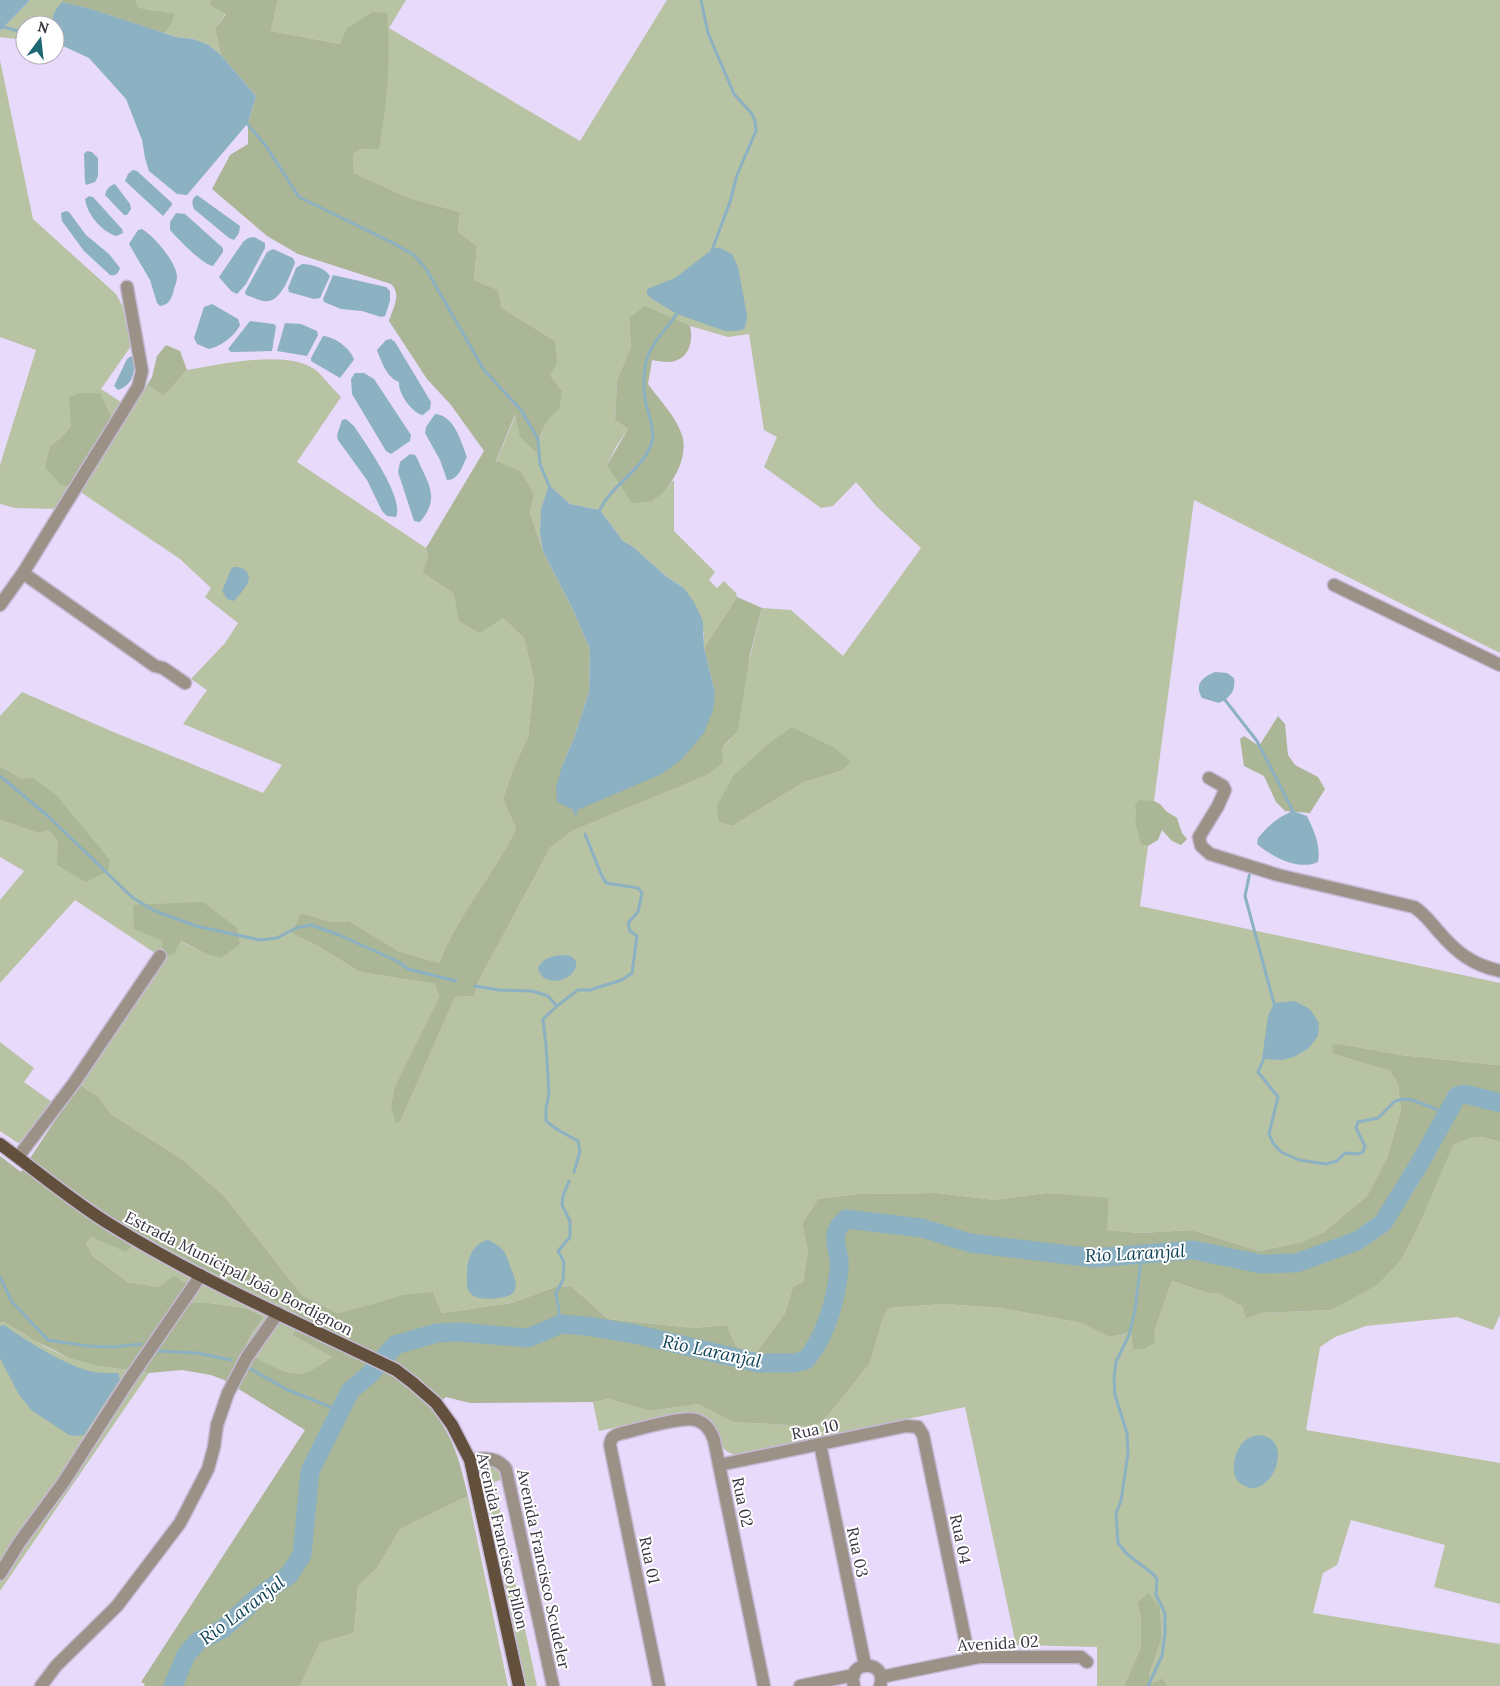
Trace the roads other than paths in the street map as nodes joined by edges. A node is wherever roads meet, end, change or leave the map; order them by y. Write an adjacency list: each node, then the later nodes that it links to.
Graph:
1 (127, 287): 2 (street)
2 (23, 573): 4 (street); 6 (street)
3 (1334, 585): 5 (street)
4 (0, 606)
5 (1500, 665)
6 (185, 683)
7 (1209, 778): 9 (street)
8 (160, 956): 11 (street)
9 (1500, 972)
10 (0, 1144): 11 (main road, Estrada Municipal João Bordignon)
11 (18, 1157): 12 (main road, Estrada Municipal João Bordignon)
12 (201, 1275): 13 (main road, Estrada Municipal João Bordignon); 20 (street)
13 (278, 1313): 14 (main road, Estrada Municipal João Bordignon); 26 (street)
14 (396, 1370): 18 (main road, Avenida Francisco Pillon)
15 (918, 1428): 17 (street, Rua 10); 21 (street, Rua 04)
16 (610, 1440): 19 (street, Rua 02); 29 (street, Rua 01)
17 (820, 1444): 19 (street, Rua 10); 23 (street, Rua 03)
18 (470, 1460): 27 (main road, Avenida Francisco Pillon); 28 (street, Avenida Francisco Scudeler)
19 (719, 1466): 30 (street, Rua 02)
20 (0, 1574)
21 (969, 1658): 22 (street, Avenida 02); 25 (street, Avenida 02)
22 (1087, 1662)
23 (865, 1665): 24 (street); 25 (street)
24 (854, 1680): 31 (street)
25 (881, 1681)
26 (41, 1686)
27 (519, 1686)
28 (553, 1686)
29 (659, 1686)
30 (764, 1686)
31 (800, 1686)

